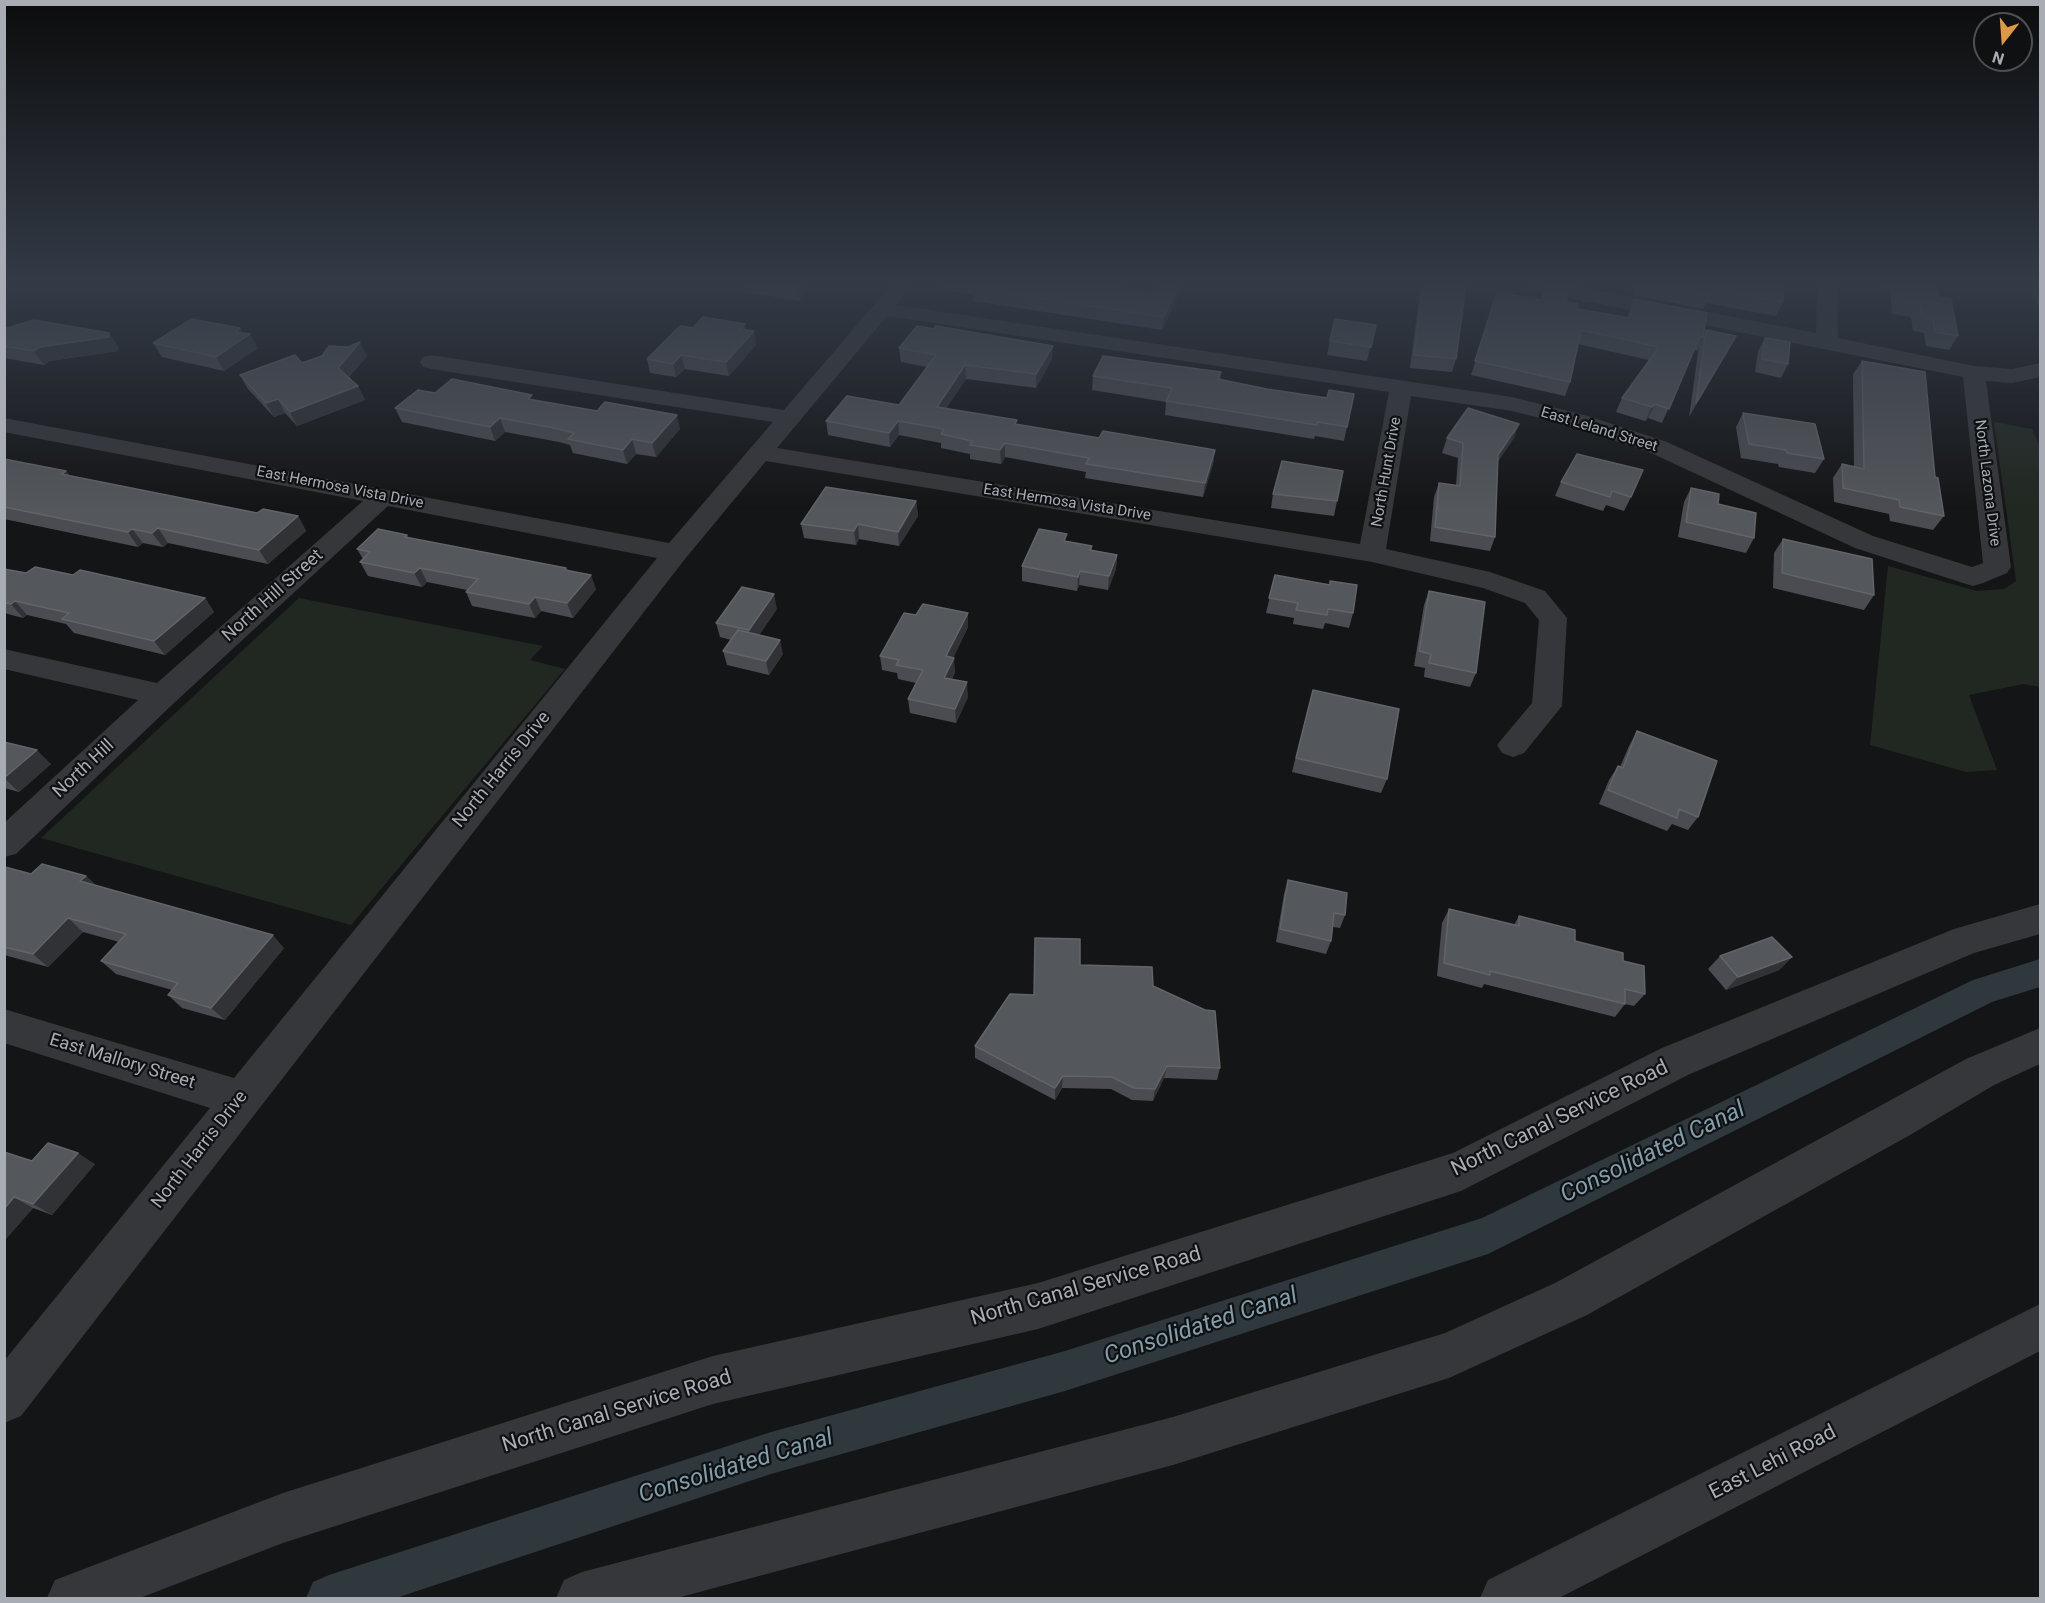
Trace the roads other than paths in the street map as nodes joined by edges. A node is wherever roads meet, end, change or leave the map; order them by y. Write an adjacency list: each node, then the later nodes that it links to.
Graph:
1 (840, 360): 8 (street, North Harris Drive)
2 (1208, 360): 7 (street, East Leland Street)
3 (1909, 360): 6 (street)
4 (430, 362): 8 (street)
5 (2040, 370): 6 (street)
6 (1974, 374): 14 (street, North Lazona Drive)
7 (1401, 390): 13 (street, North Hunt Drive); 14 (street, East Leland Street)
8 (790, 418): 10 (street, North Harris Drive)
9 (4, 425): 11 (street, East Hermosa Vista Drive)
10 (761, 453): 12 (street, North Harris Drive); 13 (street, East Hermosa Vista Drive)
11 (383, 496): 12 (street, East Hermosa Vista Drive); 16 (street, North Hill Street)
12 (675, 553): 22 (street, North Harris Drive)
13 (1372, 554): 17 (street, East Hermosa Vista Drive)
14 (1973, 577)
15 (4, 659): 16 (street)
16 (163, 695): 18 (street, North Hill)
17 (1513, 745)
18 (4, 844)
19 (2040, 919): 25 (street, North Canal Service Road)
20 (4, 1026): 22 (street, East Mallory Street)
21 (2040, 1046): 26 (street)
22 (240, 1099): 24 (street, North Harris Drive)
23 (2040, 1327): 27 (street, East Lehi Road)
24 (4, 1399)
25 (73, 1599)
26 (582, 1599)
27 (1506, 1599)

